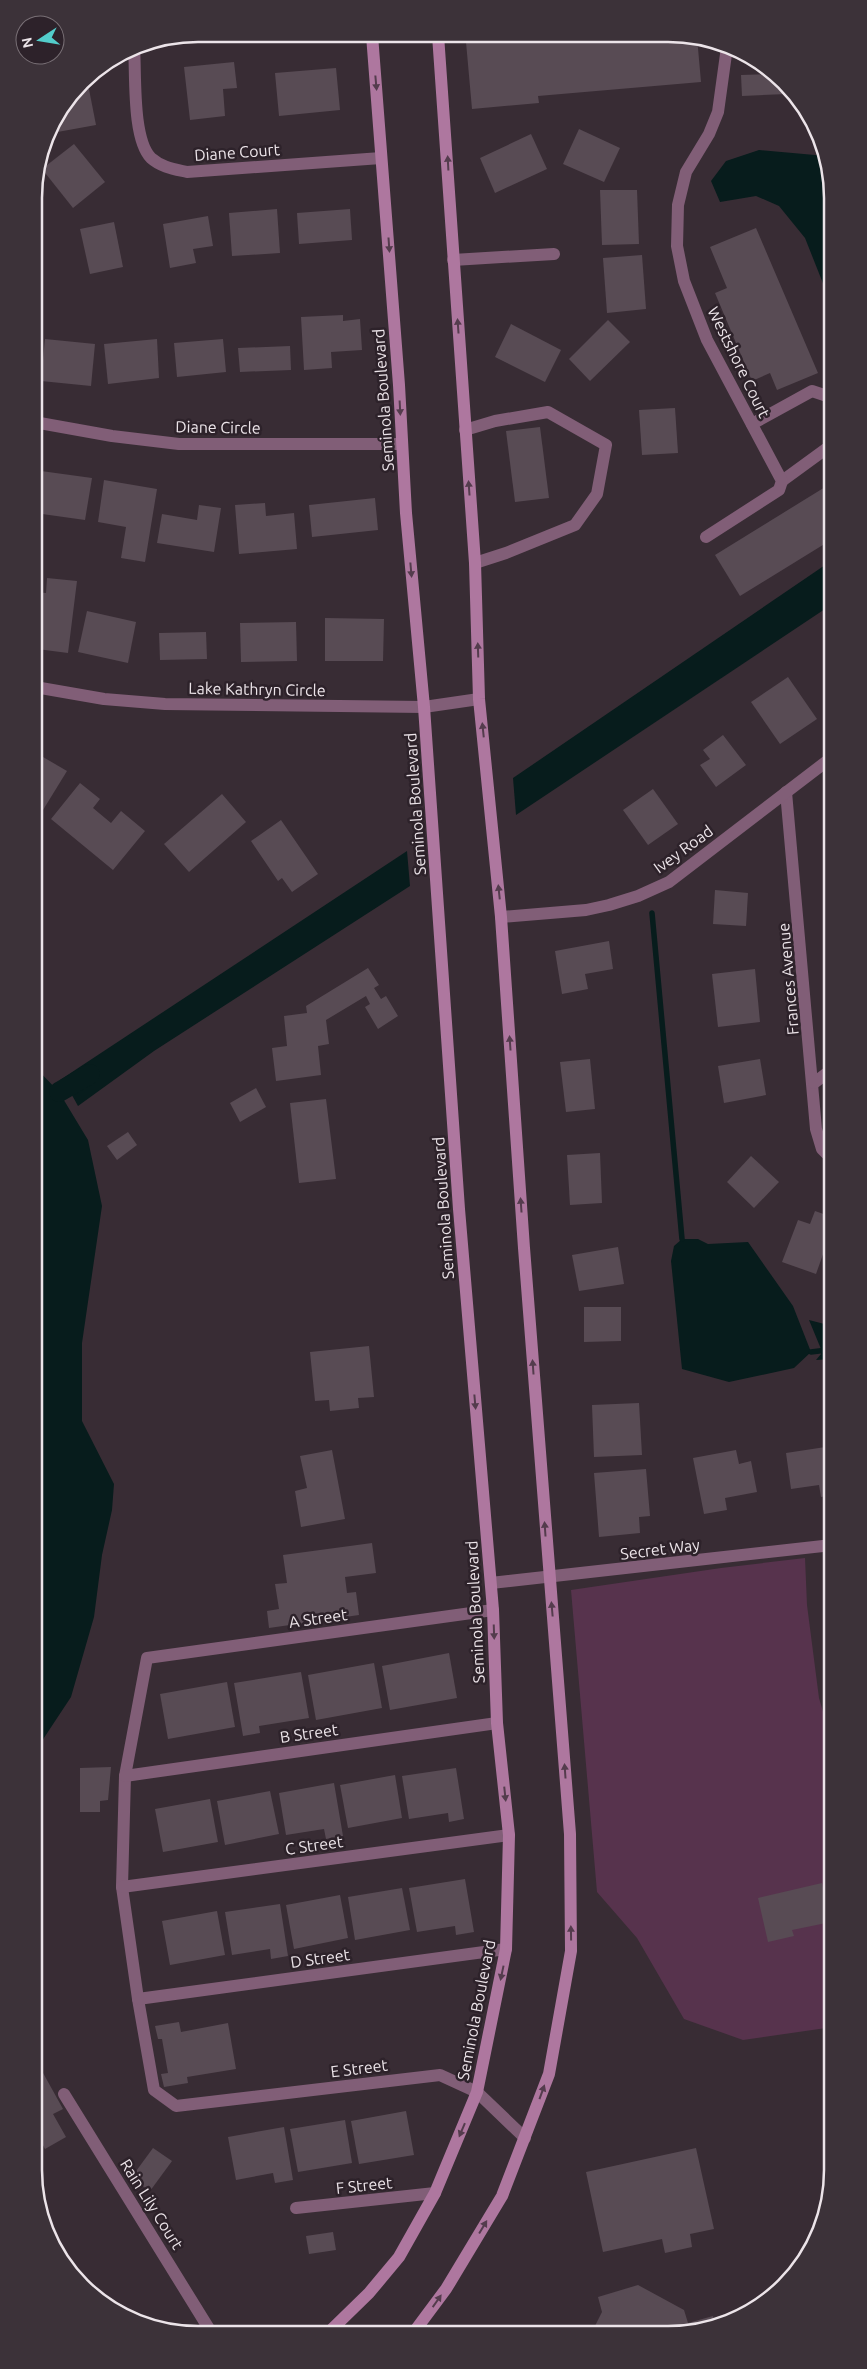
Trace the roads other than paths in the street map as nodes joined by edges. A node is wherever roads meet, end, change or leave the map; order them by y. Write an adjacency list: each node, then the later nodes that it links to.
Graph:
1 (373, 43): 5 (main road, Seminola Boulevard, one-way to 5)
2 (439, 43): 7 (main road, one-way to 2)
3 (725, 53): 10 (street, Westshore Court)
4 (135, 56): 5 (street, Diane Court)
5 (381, 158): 12 (main road, Seminola Boulevard, one-way to 12)
6 (554, 254): 7 (street)
7 (453, 260): 11 (main road, one-way to 7)
8 (824, 395): 10 (street)
9 (43, 424): 12 (street, Diane Circle)
10 (752, 424): 14 (street, Westshore Court)
11 (465, 430): 16 (main road, one-way to 11); 16 (street)
12 (402, 444): 19 (main road, Seminola Boulevard, one-way to 19)
13 (824, 450): 14 (street)
14 (782, 481): 15 (street)
15 (706, 537)
16 (475, 563): 18 (main road, one-way to 16)
17 (43, 688): 19 (street, Lake Kathryn Circle)
18 (479, 699): 19 (street, Lake Kathryn Circle); 22 (main road, one-way to 18)
19 (424, 707): 28 (main road, Seminola Boulevard, one-way to 28)
20 (824, 763): 21 (street, Ivey Road)
21 (786, 792): 22 (street, Ivey Road); 24 (street, Frances Avenue)
22 (501, 918): 27 (main road, one-way to 22)
23 (824, 1075): 24 (street)
24 (814, 1083): 25 (street, Frances Avenue)
25 (824, 1152)
26 (824, 1546): 27 (street, Secret Way)
27 (549, 1578): 28 (street, Secret Way); 38 (main road, one-way to 27)
28 (491, 1583): 29 (main road, Seminola Boulevard)
29 (494, 1610): 30 (main road, Seminola Boulevard, one-way to 30); 31 (street, A Street)
30 (497, 1723): 31 (street, B Street); 32 (main road, Seminola Boulevard, one-way to 32)
31 (125, 1776): 33 (street)
32 (510, 1835): 33 (street, C Street); 34 (main road, Seminola Boulevard)
33 (122, 1887): 35 (street)
34 (506, 1949): 35 (street, D Street); 36 (main road, Seminola Boulevard, one-way to 36)
35 (138, 1999): 36 (street, E Street)
36 (477, 2092): 38 (street, E Street); 39 (main road, Seminola Boulevard, one-way to 39)
37 (64, 2094): 41 (street, Rain Lily Court)
38 (526, 2138): 43 (main road, one-way to 38)
39 (435, 2193): 40 (street, F Street); 42 (main road, Seminola Boulevard)
40 (296, 2208)
41 (208, 2326)
42 (335, 2326)
43 (418, 2326)

